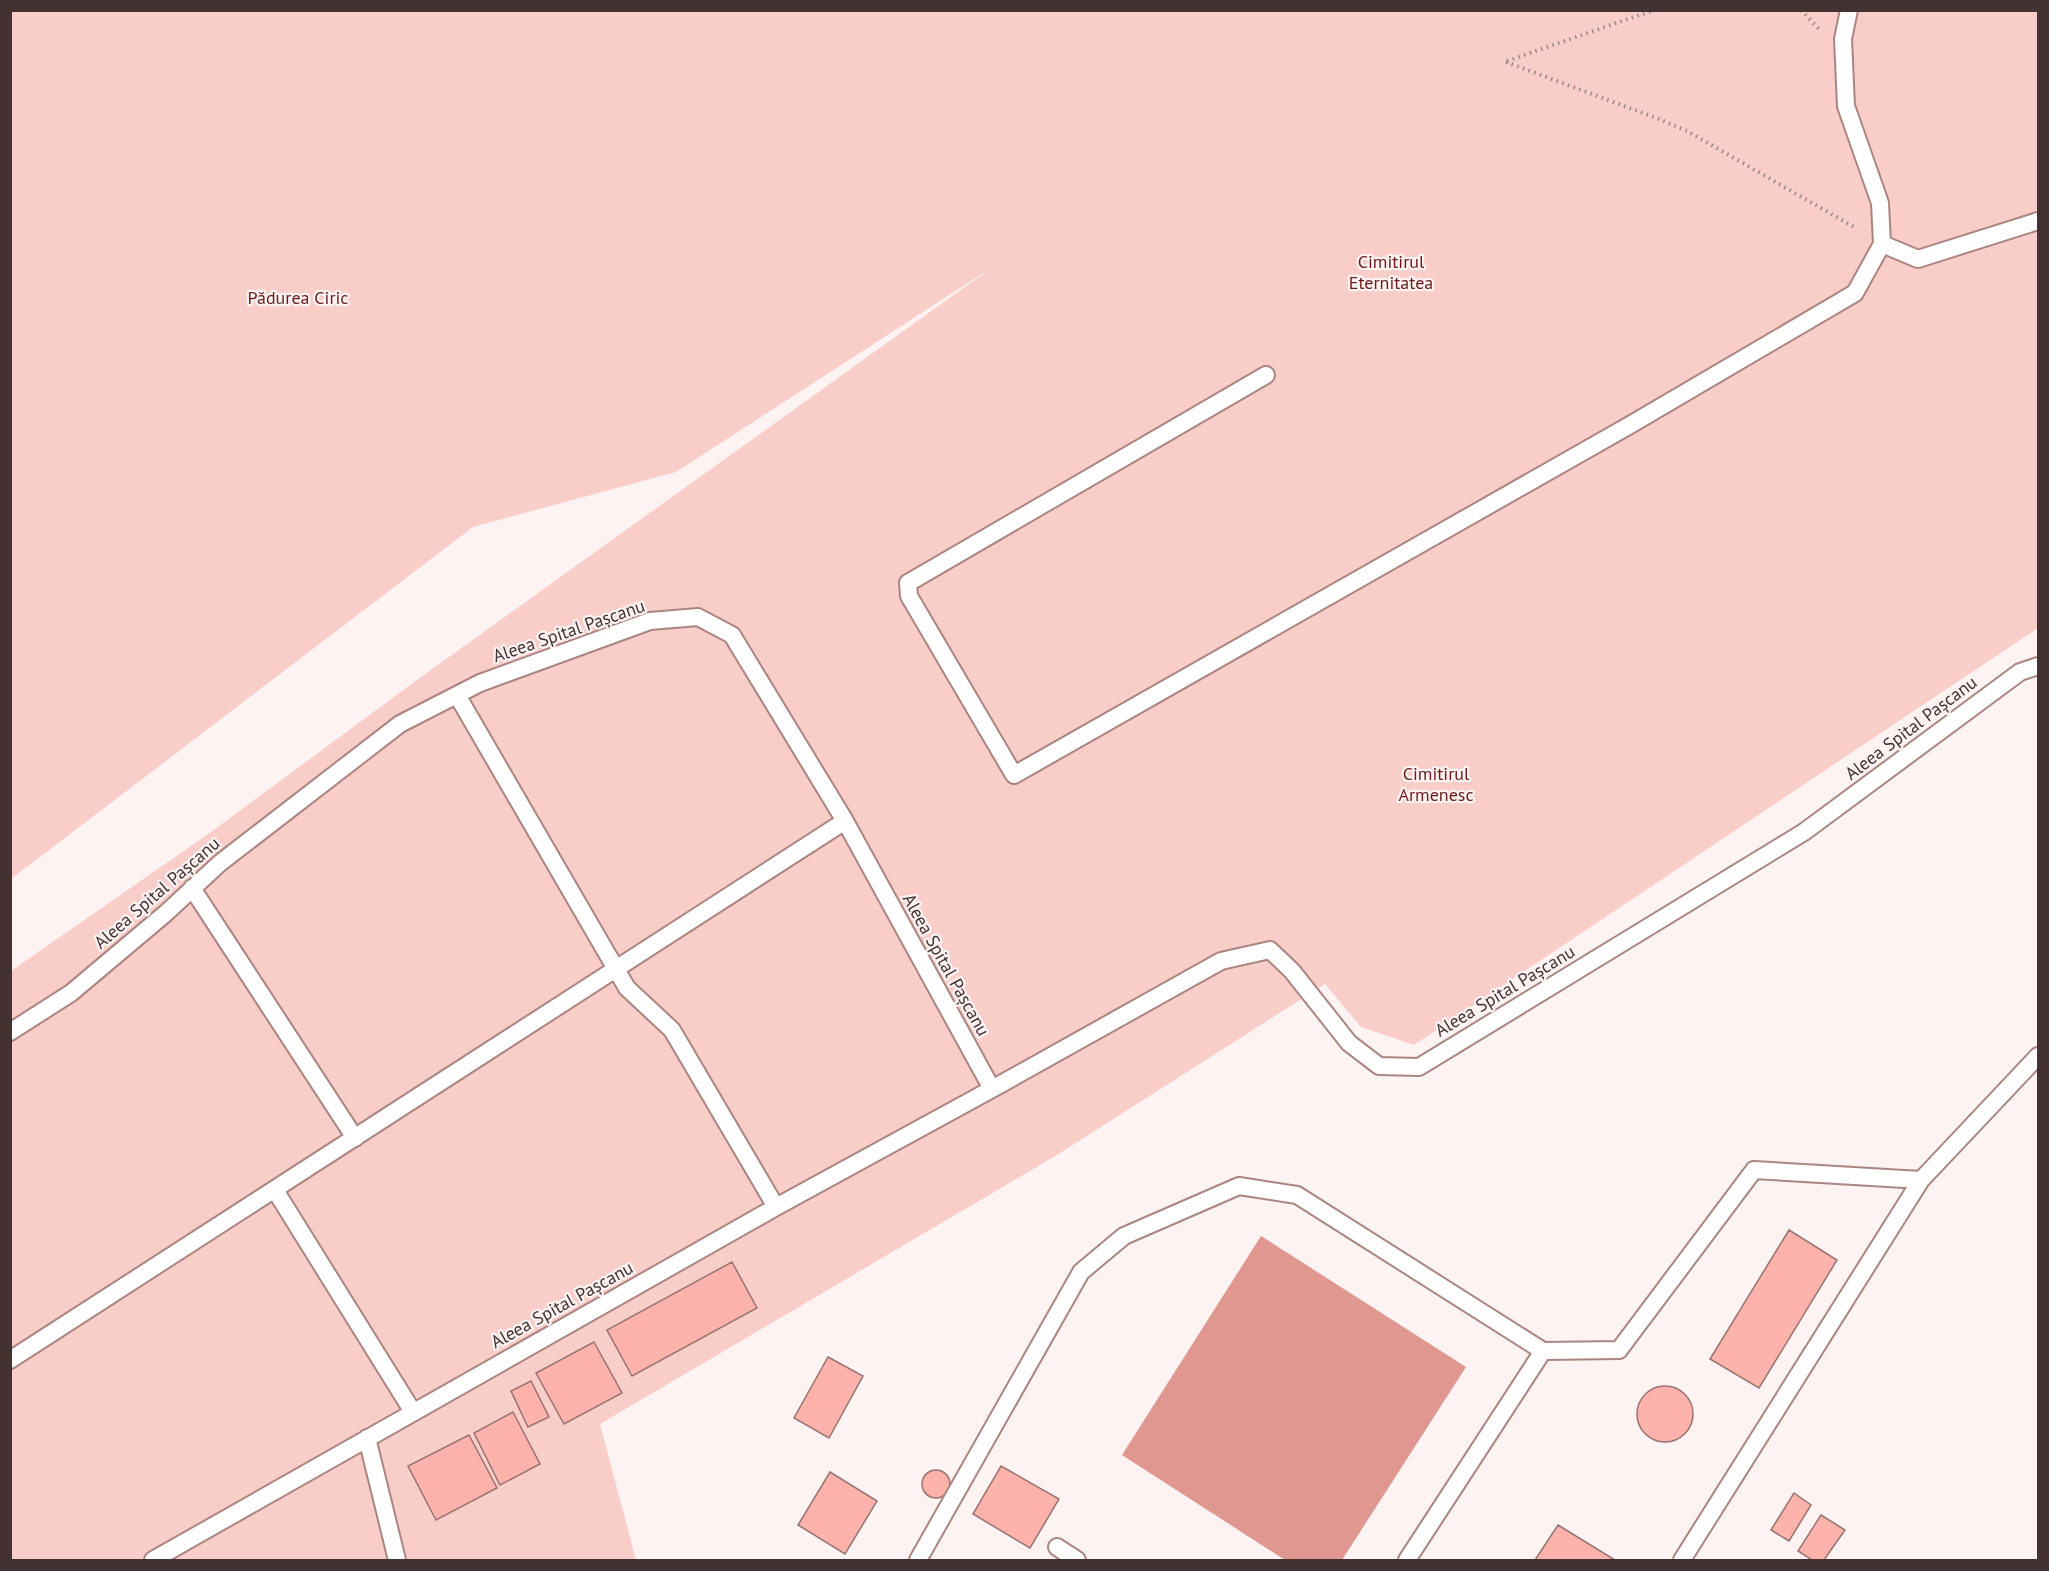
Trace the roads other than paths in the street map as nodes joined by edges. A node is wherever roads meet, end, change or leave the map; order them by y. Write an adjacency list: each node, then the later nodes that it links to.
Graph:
1 (1849, 10): 3 (lane)
2 (2038, 221): 3 (lane)
3 (1882, 244): 4 (lane)
4 (1266, 375)
5 (2038, 666): 12 (lane, Aleea Spital Pașcanu)
6 (457, 695): 7 (lane, Aleea Spital Pașcanu); 8 (lane, Aleea Spital Pașcanu); 9 (lane)
7 (845, 822): 9 (lane); 12 (lane, Aleea Spital Pașcanu)
8 (192, 888): 10 (lane, Aleea Spital Pașcanu); 13 (lane)
9 (617, 969): 13 (lane); 16 (lane)
10 (10, 1032)
11 (2038, 1056): 14 (lane)
12 (992, 1089): 16 (lane, Aleea Spital Pașcanu)
13 (355, 1137): 15 (lane)
14 (1921, 1180): 17 (lane); 27 (lane)
15 (275, 1190): 18 (lane); 19 (lane)
16 (776, 1207): 19 (lane, Aleea Spital Pașcanu)
17 (1543, 1352): 24 (lane); 26 (lane)
18 (10, 1360)
19 (412, 1412): 20 (lane, Aleea Spital Pașcanu)
20 (367, 1438): 22 (lane, Aleea Spital Pașcanu); 23 (lane)
21 (1057, 1547): 25 (lane)
22 (153, 1560)
23 (397, 1560)
24 (918, 1560)
25 (1077, 1560)
26 (1407, 1560)
27 (1682, 1560)

